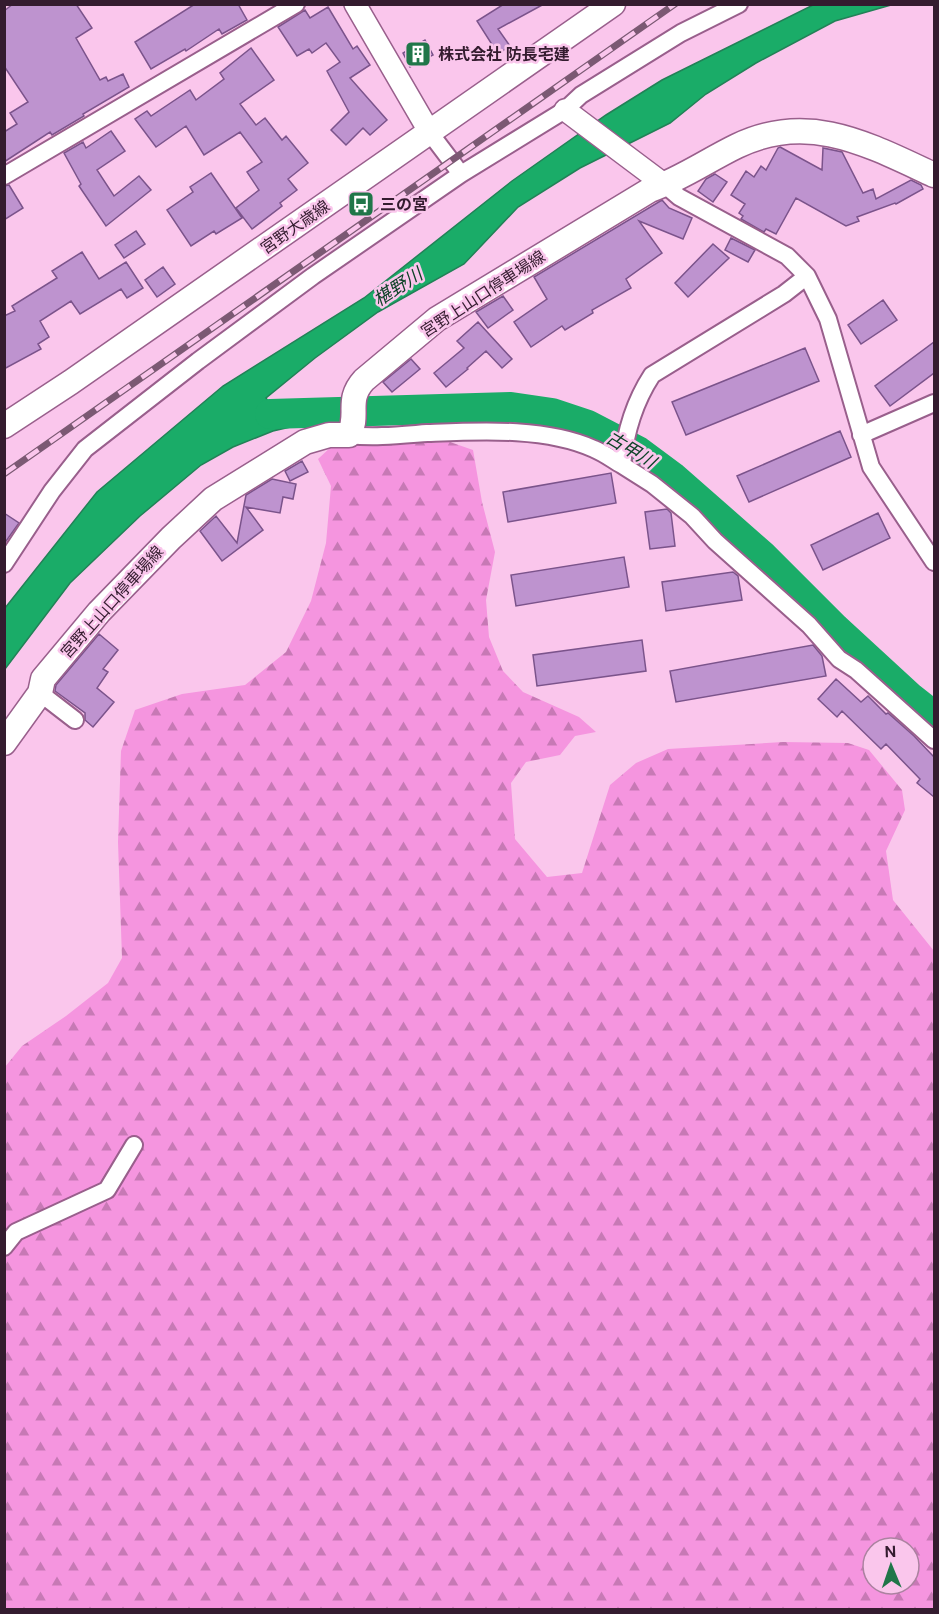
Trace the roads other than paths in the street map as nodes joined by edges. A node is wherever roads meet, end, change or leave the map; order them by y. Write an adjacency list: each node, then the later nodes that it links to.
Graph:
1 (296, 4): 9 (street)
2 (355, 4): 6 (street)
3 (613, 4): 6 (main road, 宮野大歳線)
4 (739, 4): 5 (street)
5 (569, 113): 7 (street); 10 (street)
6 (430, 133): 7 (street); 13 (main road, 宮野大歳線)
7 (461, 174): 18 (street)
8 (934, 175): 10 (main road, 宮野上山口停車場線)
9 (4, 176)
10 (660, 181): 11 (street); 14 (main road, 宮野上山口停車場線)
11 (807, 276): 15 (street); 16 (street)
12 (934, 403): 15 (street)
13 (4, 426)
14 (351, 431): 16 (street); 19 (main road, 宮野上山口停車場線)
15 (861, 435): 17 (street)
16 (622, 462): 21 (street)
17 (934, 562)
18 (4, 564)
19 (40, 693): 20 (street); 22 (main road, 宮野上山口停車場線)
20 (75, 720)
21 (934, 740)
22 (4, 743)
23 (134, 1145): 24 (street)
24 (4, 1247)

